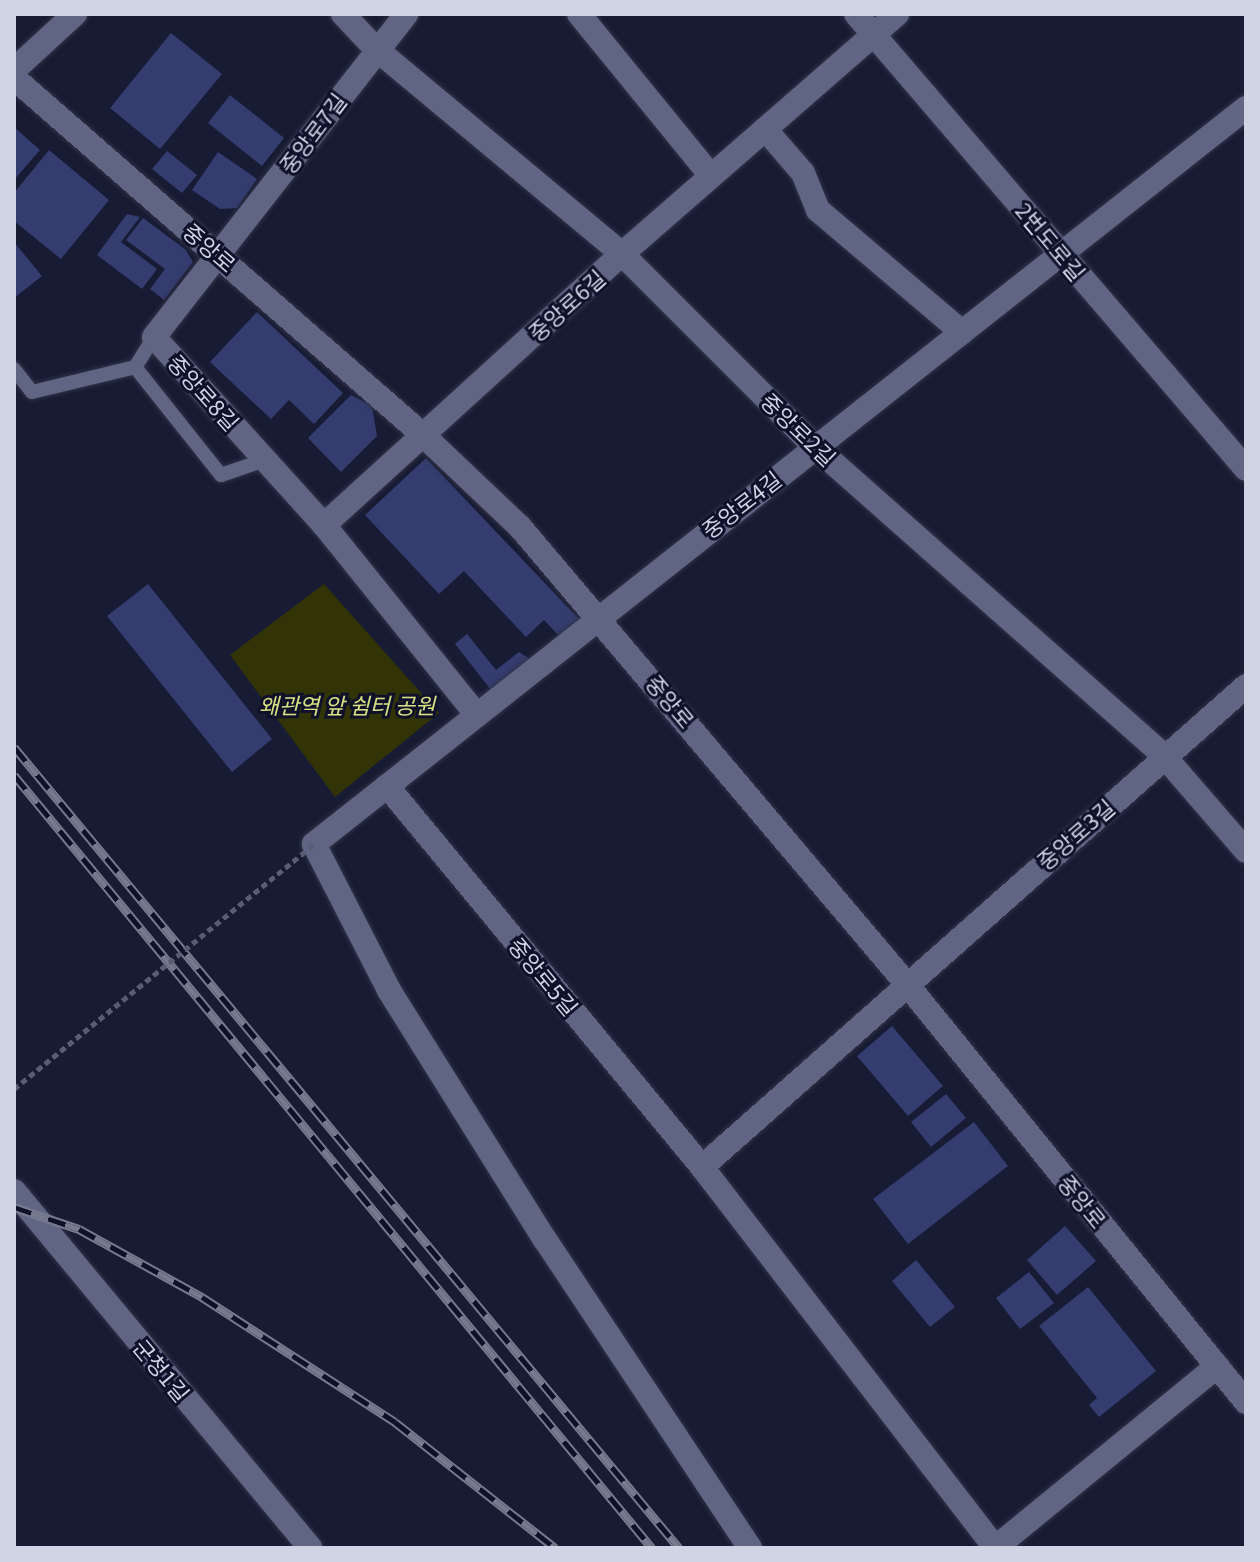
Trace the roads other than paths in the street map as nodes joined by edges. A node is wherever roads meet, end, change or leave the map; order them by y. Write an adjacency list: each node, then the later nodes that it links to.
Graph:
1 (75, 14): 9 (street)
2 (343, 14): 8 (street, 중앙로2길)
3 (406, 14): 8 (street, 중앙로7길)
4 (579, 14): 13 (street)
5 (856, 14): 7 (street, 2번도로길)
6 (897, 14): 7 (street, 중앙로6길)
7 (874, 34): 12 (street, 중앙로6길); 16 (street, 2번도로길)
8 (376, 49): 14 (street, 중앙로7길); 15 (street, 중앙로2길)
9 (14, 70)
10 (14, 78): 14 (street, 중앙로)
11 (1246, 108): 16 (street, 중앙로4길)
12 (765, 129): 13 (street, 중앙로6길); 17 (street)
13 (711, 176): 15 (street, 중앙로6길)
14 (219, 254): 18 (street, 중앙로8길); 21 (street, 중앙로)
15 (622, 254): 21 (street, 중앙로6길); 22 (street, 중앙로2길)
16 (1063, 256): 17 (street, 중앙로4길); 24 (street, 2번도로길)
17 (962, 332): 22 (street, 중앙로4길)
18 (154, 337): 19 (lane); 23 (street, 중앙로8길)
19 (135, 367): 20 (lane); 23 (lane)
20 (17, 378)
21 (423, 435): 25 (street, 중앙로6길); 26 (street, 중앙로)
22 (814, 446): 26 (street, 중앙로4길); 29 (street, 중앙로2길)
23 (265, 460): 25 (street, 중앙로8길)
24 (1246, 469)
25 (324, 525): 28 (street, 중앙로8길)
26 (600, 616): 28 (street, 중앙로4길); 32 (street, 중앙로)
27 (1246, 686): 29 (street, 중앙로3길)
28 (476, 714): 30 (street, 중앙로4길)
29 (1164, 756): 31 (street, 중앙로2길); 32 (street, 중앙로3길)
30 (387, 786): 33 (street, 중앙로5길); 38 (street, 중앙로4길)
31 (1246, 851)
32 (905, 982): 33 (street); 35 (street, 중앙로)
33 (702, 1167): 39 (street, 중앙로5길)
34 (14, 1191): 37 (street, 군청1길)
35 (1217, 1366): 36 (street, 중앙로); 39 (street)
36 (1246, 1402)
37 (310, 1548)
38 (750, 1548)
39 (995, 1548)

